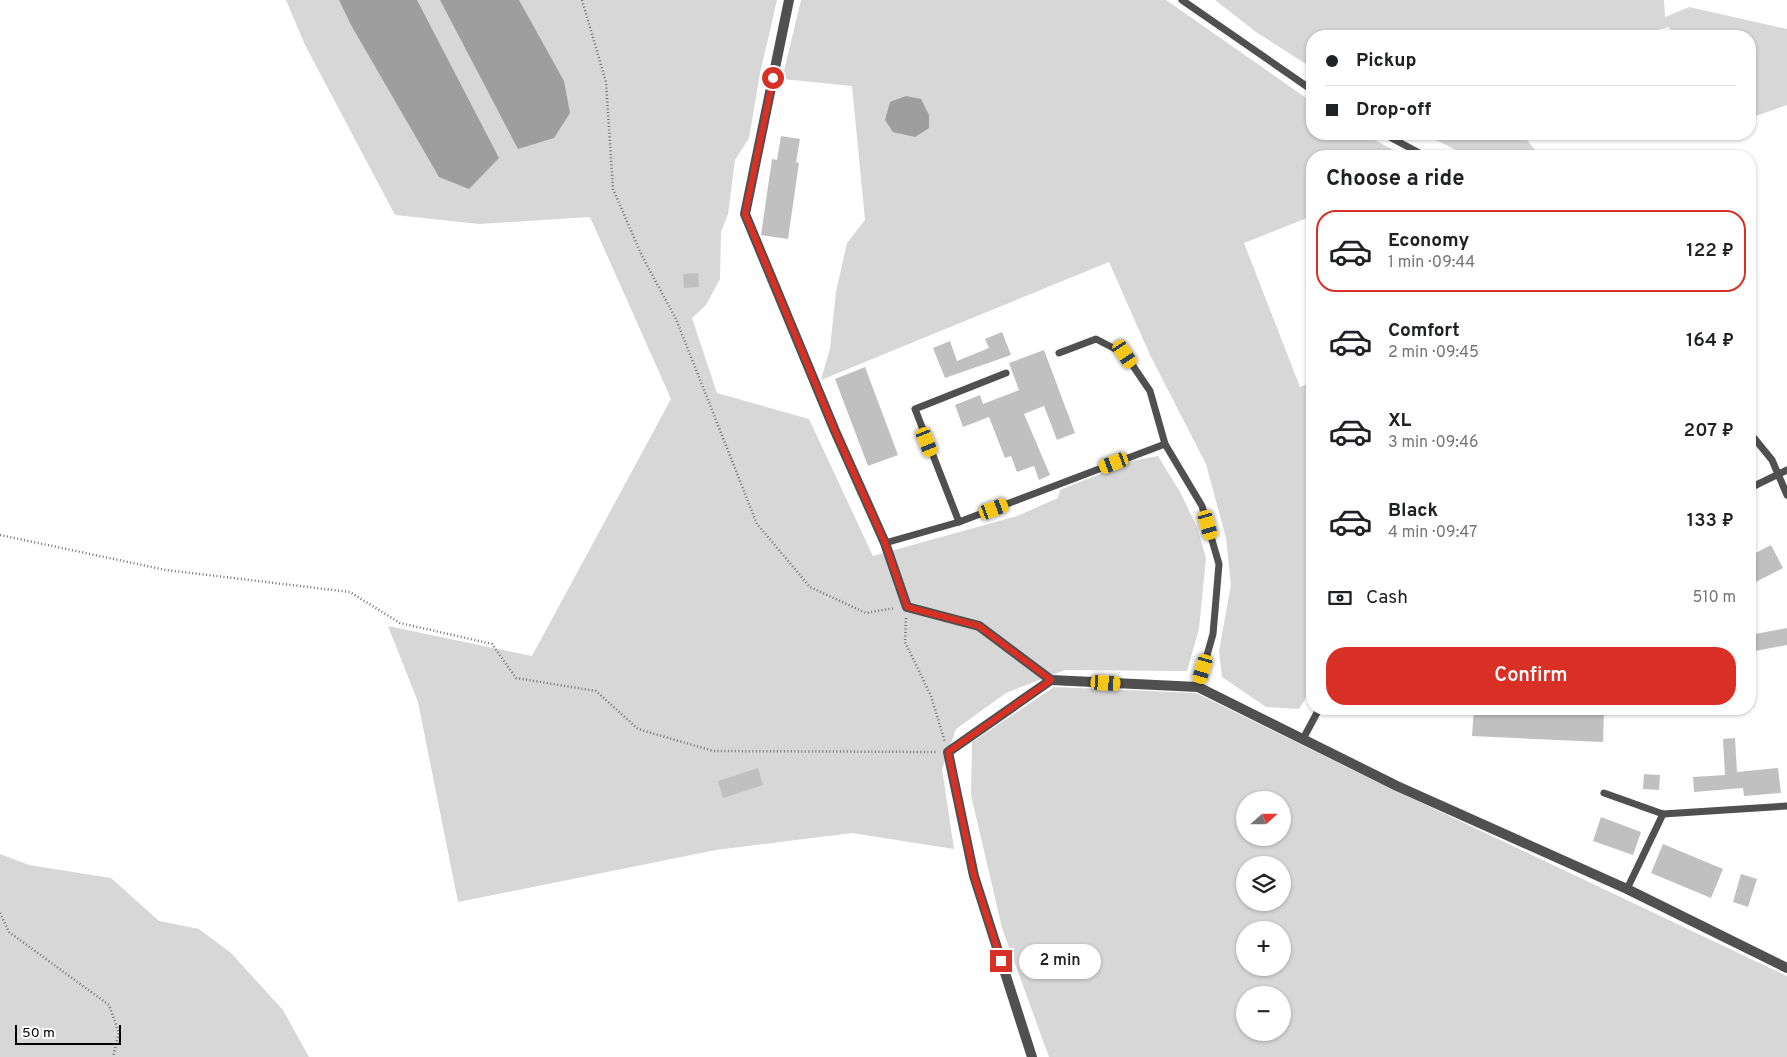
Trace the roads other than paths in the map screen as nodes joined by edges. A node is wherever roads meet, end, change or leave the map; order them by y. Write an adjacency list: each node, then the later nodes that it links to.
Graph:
1 (789, 0): 15 (street)
2 (1182, 0): 3 (lane)
3 (1306, 86)
4 (1395, 140): 5 (lane)
5 (1414, 150)
6 (1059, 353): 9 (lane)
7 (1006, 373): 14 (lane)
8 (1756, 440): 11 (lane)
9 (1165, 444): 14 (lane); 17 (lane)
10 (1787, 470): 11 (lane)
11 (1778, 473): 12 (lane); 13 (lane)
12 (1756, 485)
13 (1787, 495)
14 (959, 522): 15 (lane)
15 (885, 543): 16 (street)
16 (1051, 680): 17 (street); 25 (street)
17 (1198, 687): 19 (street)
18 (1316, 715): 19 (lane)
19 (1303, 739): 23 (street)
20 (1604, 793): 22 (lane)
21 (1787, 806): 22 (lane)
22 (1663, 814): 23 (lane)
23 (1627, 889): 24 (street)
24 (1787, 968)
25 (1032, 1057)

